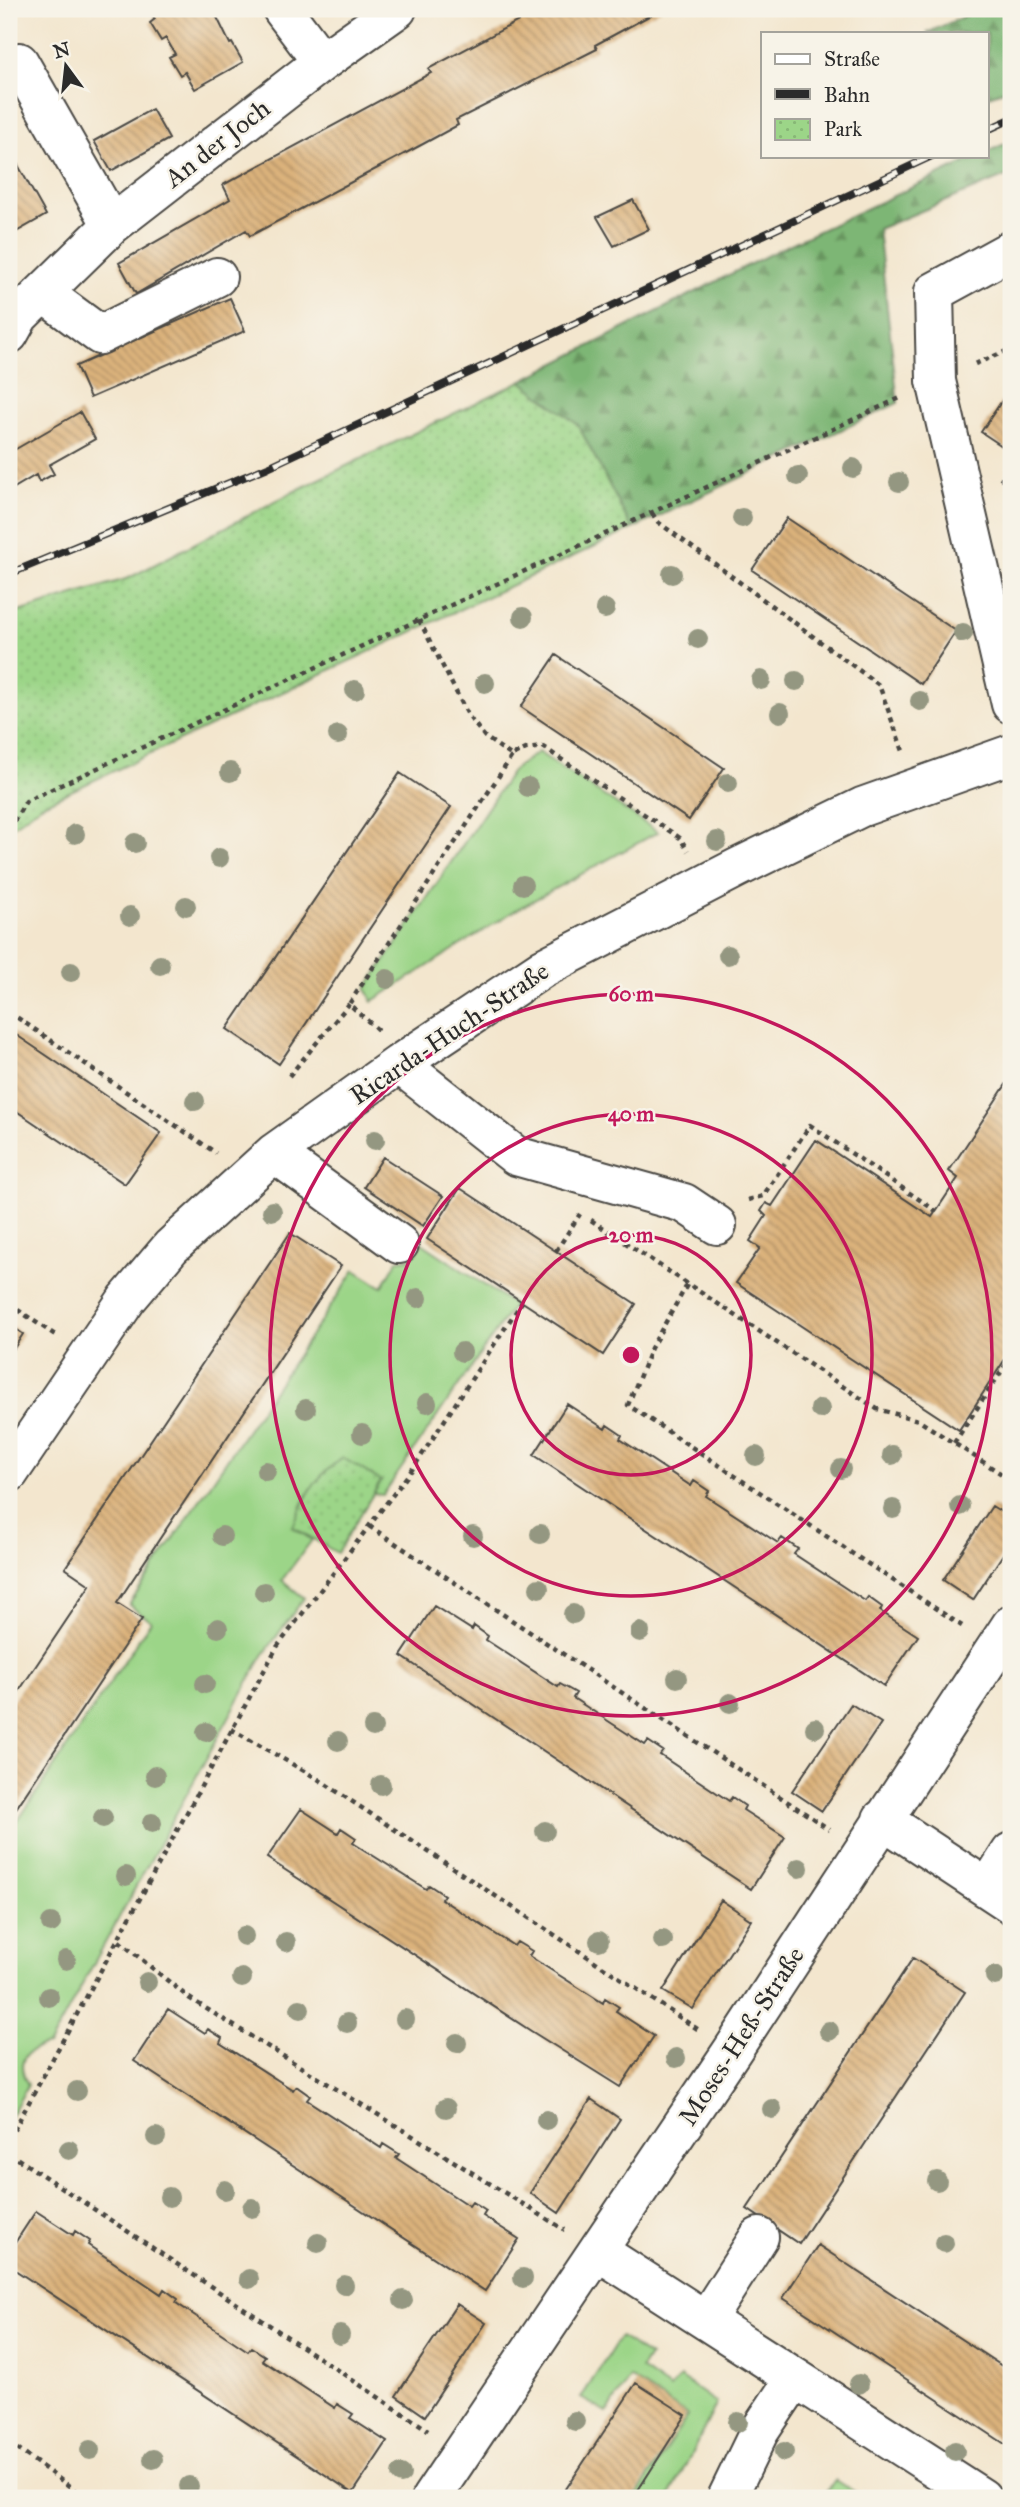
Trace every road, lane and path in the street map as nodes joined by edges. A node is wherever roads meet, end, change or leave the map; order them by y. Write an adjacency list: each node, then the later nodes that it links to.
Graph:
1 (282, 9): 4 (street)
2 (397, 9): 4 (street, An der Joch)
3 (19, 61): 5 (street)
4 (322, 62): 5 (street, An der Joch)
5 (112, 225): 8 (street, An der Joch)
6 (1011, 250): 11 (street)
7 (217, 277): 8 (street)
8 (43, 293): 9 (street, An der Joch)
9 (9, 334)
10 (1011, 349): 11 (path)
11 (936, 381): 12 (path); 14 (street)
12 (652, 513): 13 (path); 17 (path)
13 (419, 620): 16 (path); 18 (path)
14 (1011, 704)
15 (1011, 754): 17 (street, Ricarda-Huch-Straße)
16 (512, 756): 19 (path); 20 (path)
17 (916, 788): 19 (street, Ricarda-Huch-Straße)
18 (9, 830)
19 (706, 884): 22 (street, Ricarda-Huch-Straße)
20 (349, 1004): 22 (path); 23 (path)
21 (9, 1012): 24 (path)
22 (399, 1064): 24 (street, Ricarda-Huch-Straße); 26 (street)
23 (289, 1076)
24 (261, 1164): 27 (street); 32 (street, Ricarda-Huch-Straße)
25 (936, 1211): 26 (path)
26 (728, 1212)
27 (399, 1244)
28 (556, 1251): 29 (path)
29 (687, 1285): 34 (path); 38 (path)
30 (522, 1303): 37 (path)
31 (9, 1304): 32 (path)
32 (87, 1356): 35 (street, Ricarda-Huch-Straße)
33 (1011, 1357): 34 (path)
34 (954, 1443): 36 (path)
35 (9, 1473)
36 (1011, 1480)
37 (369, 1525): 39 (path); 40 (path)
38 (1004, 1636): 40 (street, Moses-Heß-Straße)
39 (231, 1730): 43 (path); 44 (path)
40 (872, 1835): 42 (street); 44 (street, Moses-Heß-Straße)
41 (1011, 1852): 42 (street)
42 (999, 1896)
43 (119, 1941): 45 (path); 48 (path)
44 (732, 2051): 48 (street, Moses-Heß-Straße)
45 (9, 2139)
46 (9, 2153): 52 (path)
47 (759, 2237): 49 (street)
48 (598, 2251): 49 (street); 52 (street, Moses-Heß-Straße)
49 (706, 2320): 50 (street)
50 (795, 2378): 55 (street); 56 (street)
51 (9, 2443): 53 (path)
52 (461, 2451): 54 (street, Moses-Heß-Straße)
53 (86, 2498)
54 (431, 2498)
55 (727, 2498)
56 (982, 2498)

